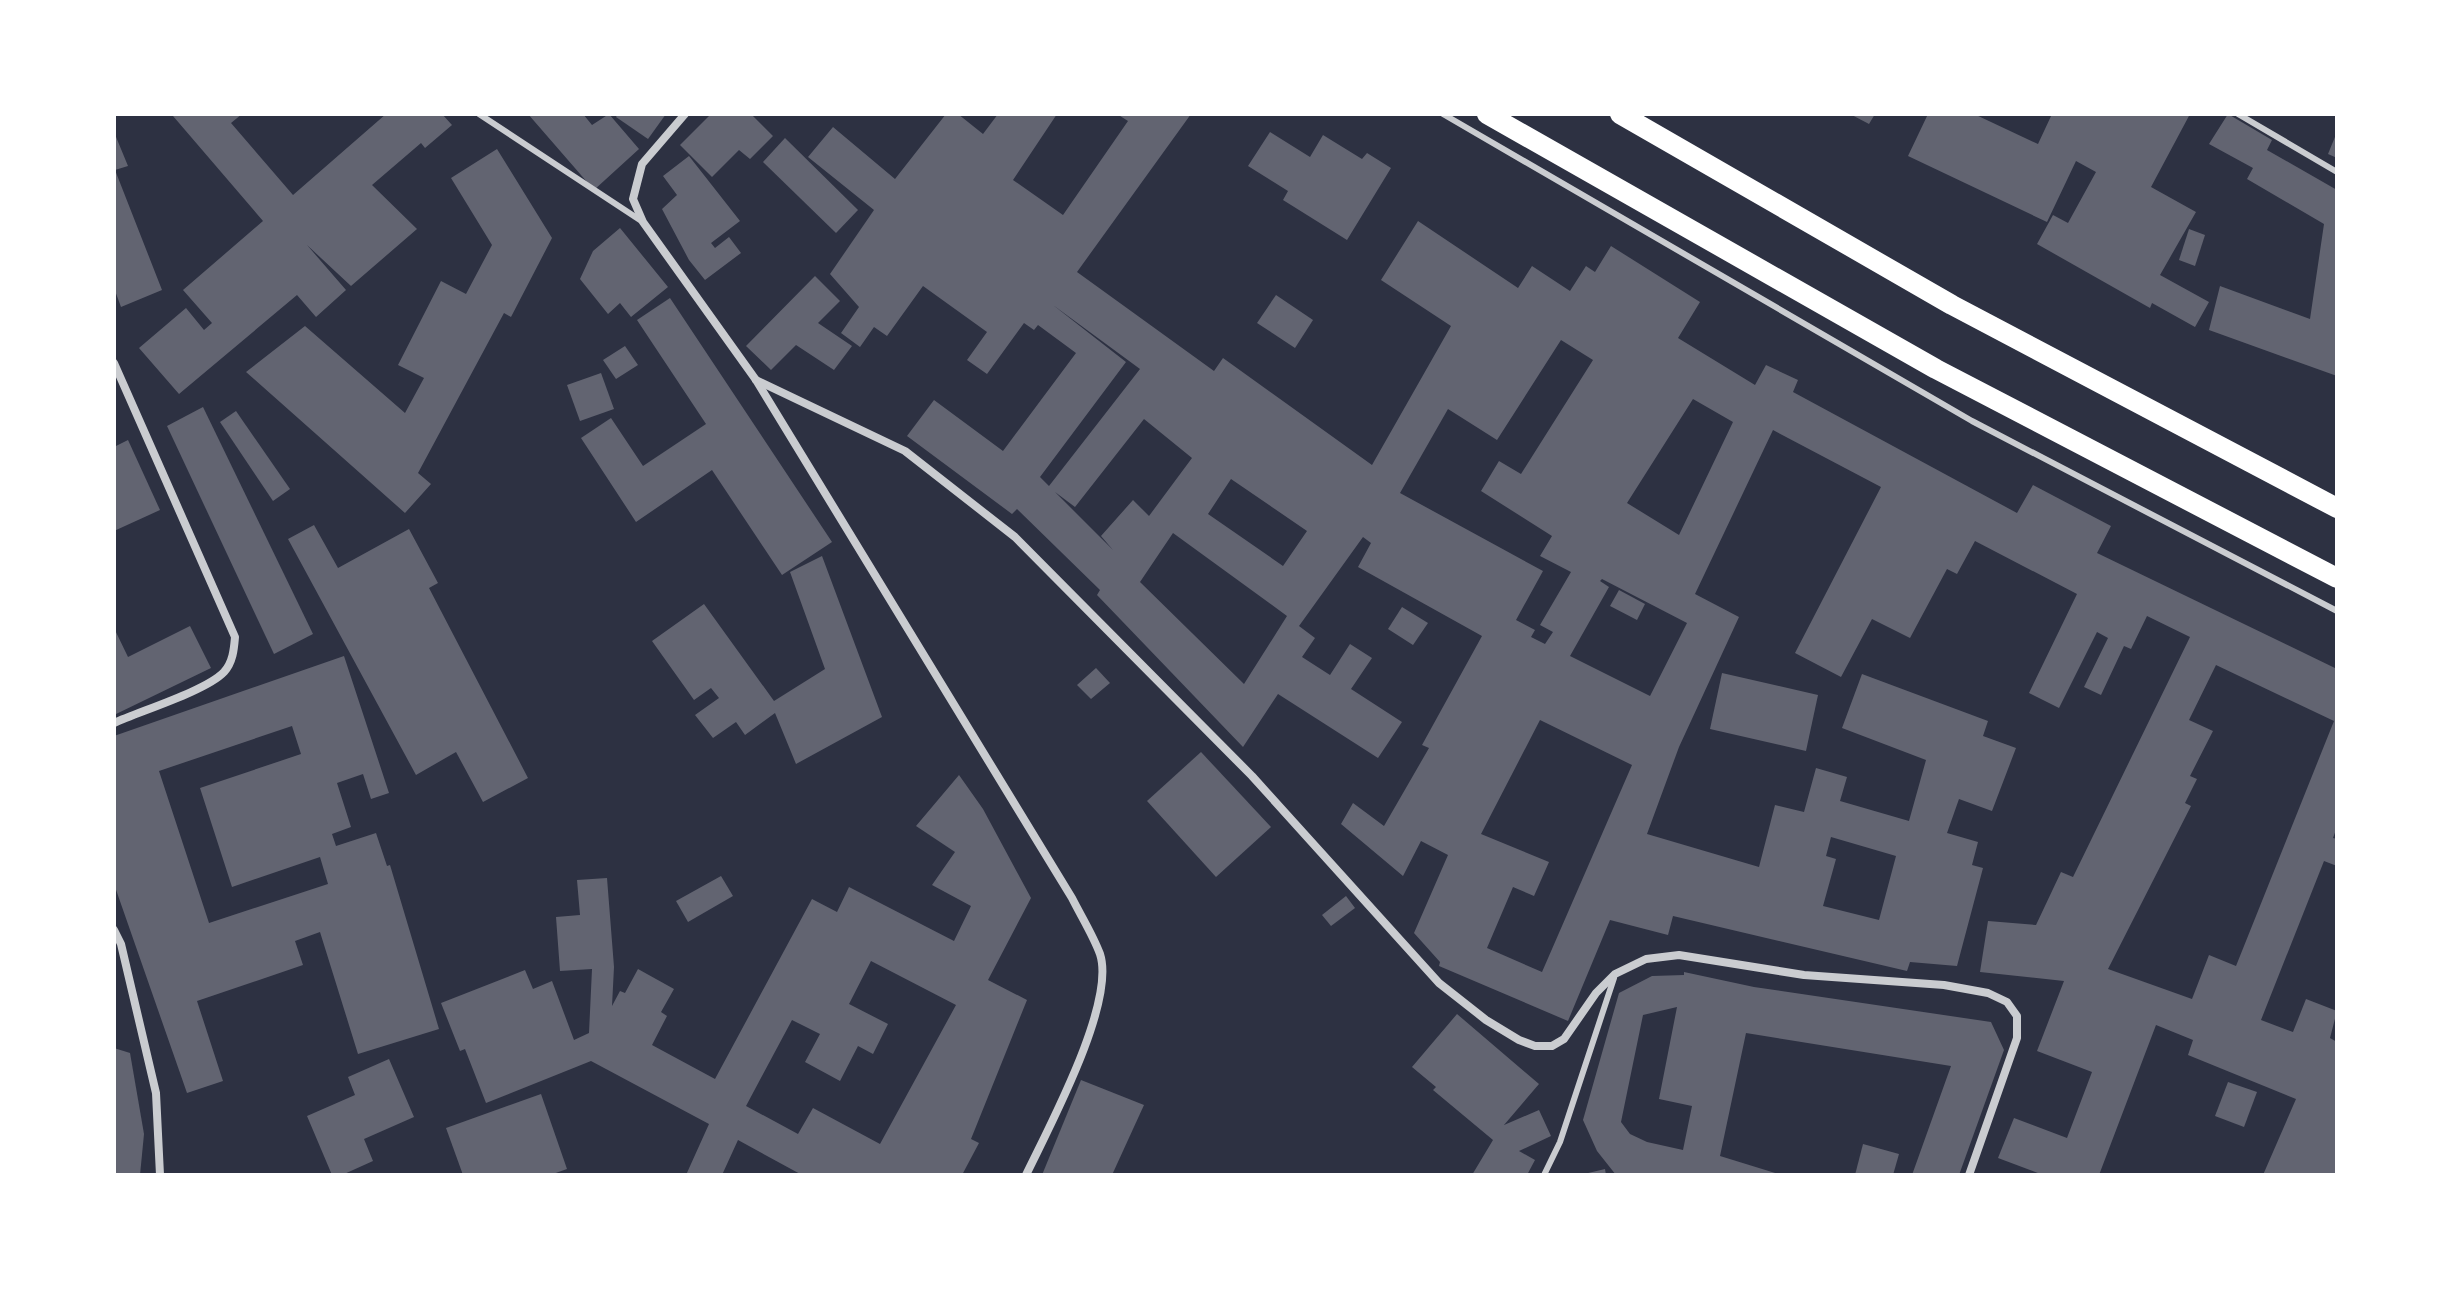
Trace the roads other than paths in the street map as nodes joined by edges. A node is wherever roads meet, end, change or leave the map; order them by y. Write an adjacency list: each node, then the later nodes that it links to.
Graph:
1 (479, 114): 8 (lane)
2 (685, 114): 8 (street)
3 (1443, 114): 13 (lane)
4 (1487, 114): 12 (main road)
5 (1620, 114): 11 (main road)
6 (2238, 114): 7 (lane)
7 (2337, 172)
8 (643, 222): 10 (street)
9 (114, 363): 14 (street)
10 (756, 380): 16 (street); 18 (street)
11 (2337, 508)
12 (2337, 578)
13 (2337, 611)
14 (114, 723)
15 (114, 930): 17 (street)
16 (1615, 974): 19 (lane); 20 (street)
17 (160, 1175)
18 (1026, 1175)
19 (1544, 1175)
20 (1969, 1175)

